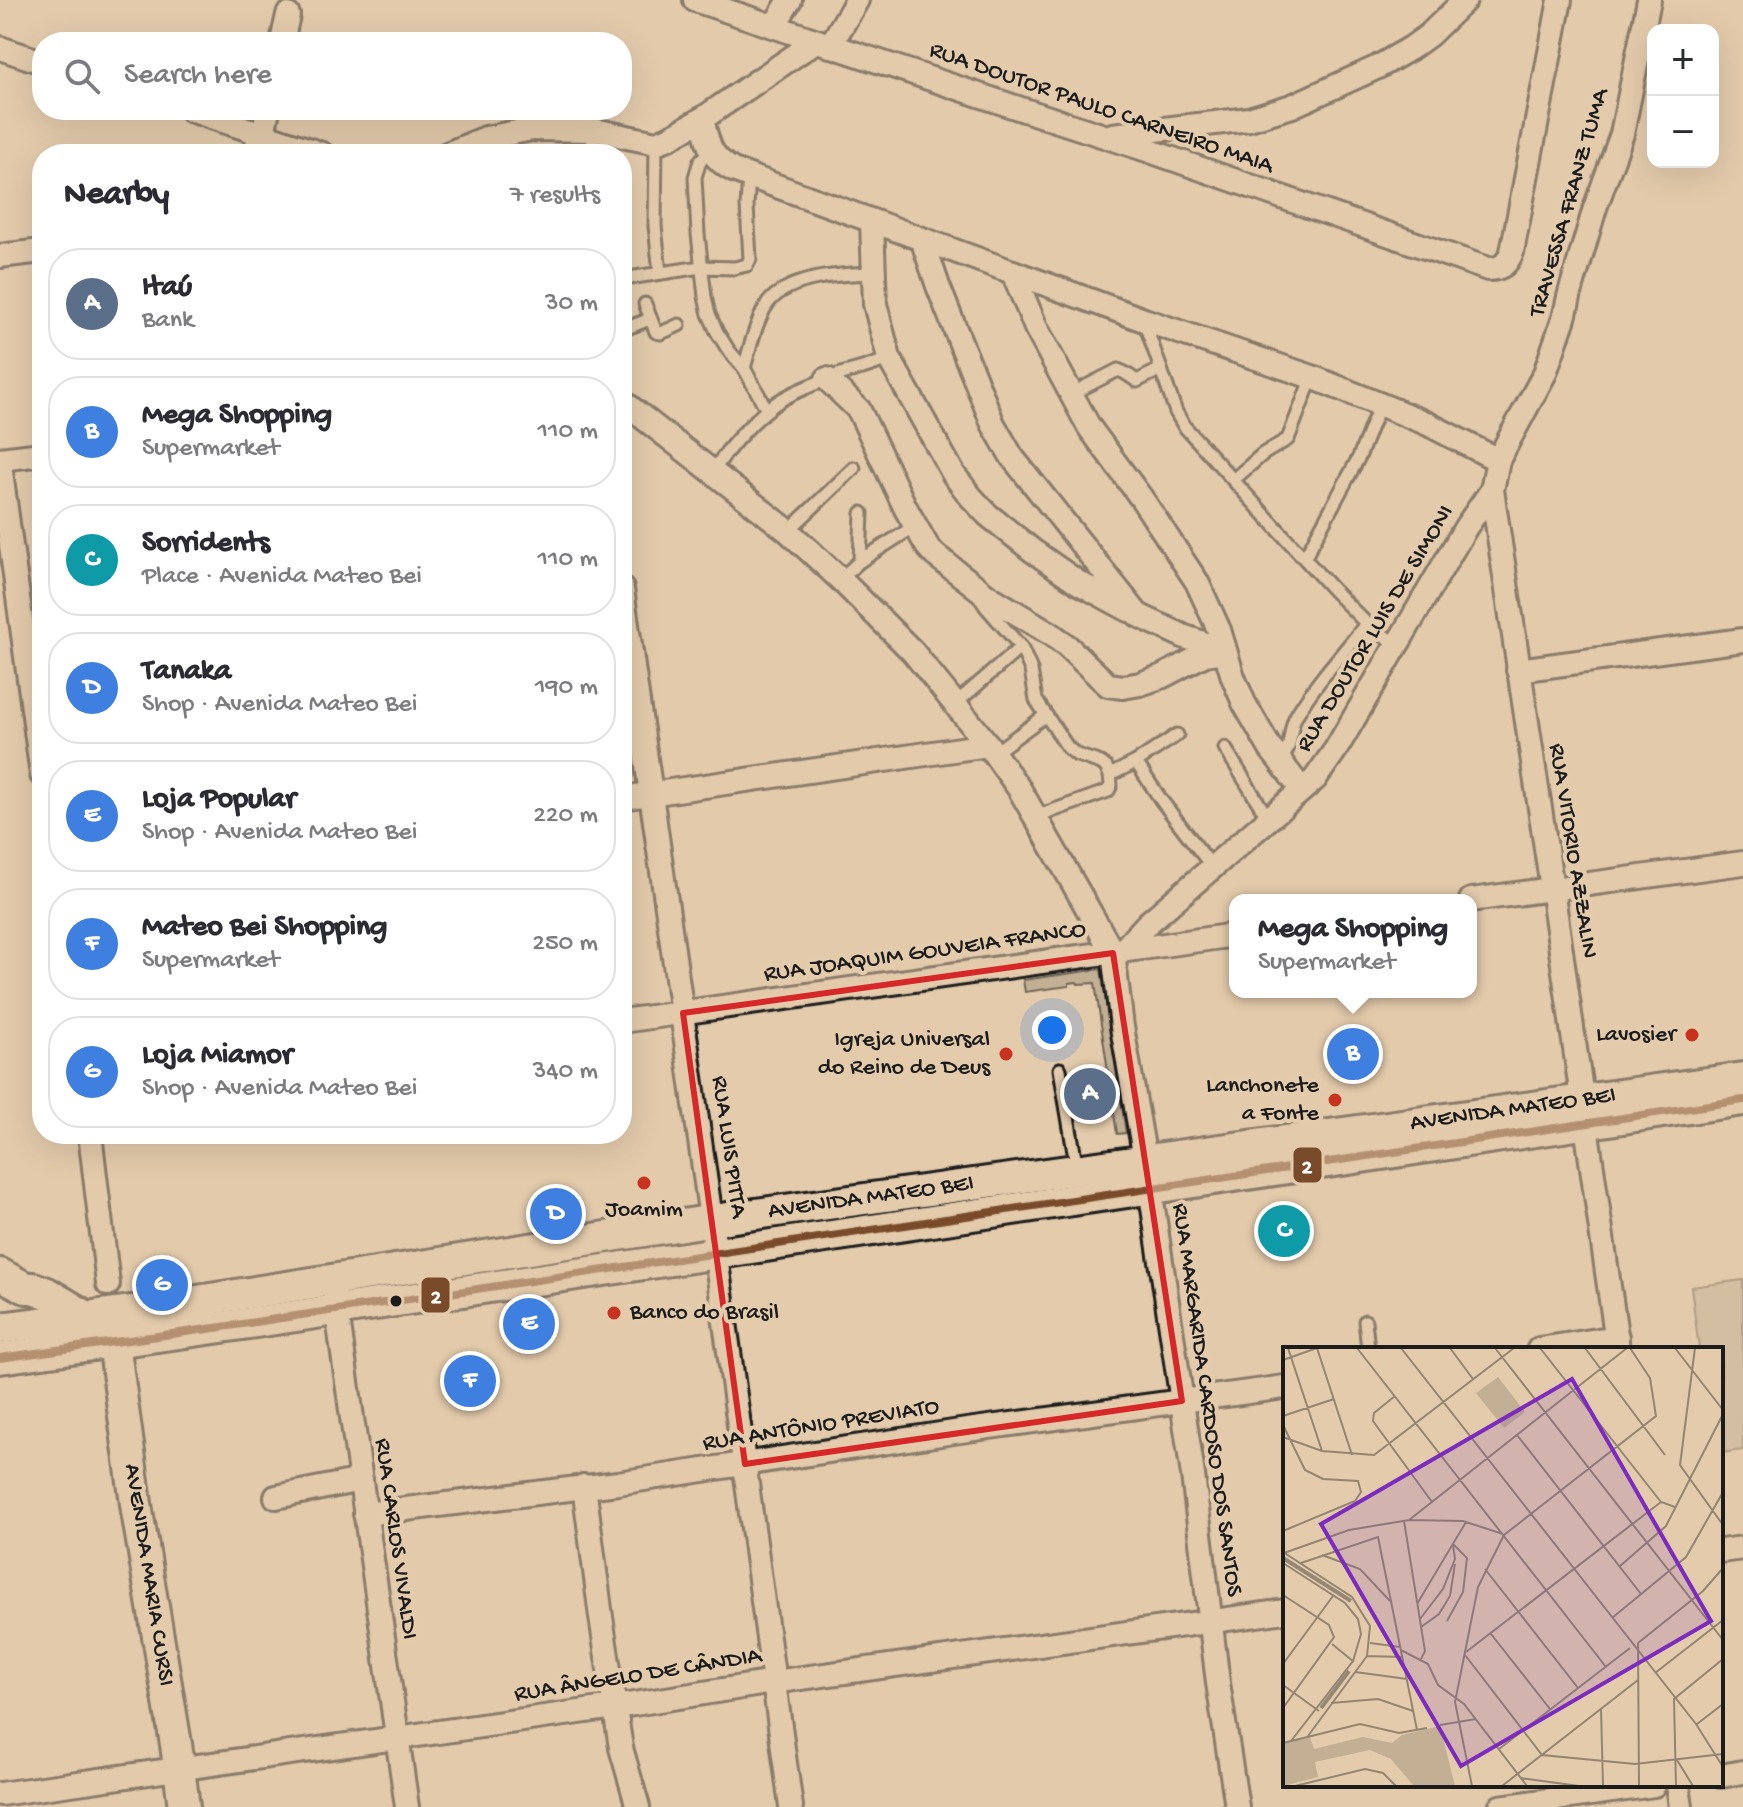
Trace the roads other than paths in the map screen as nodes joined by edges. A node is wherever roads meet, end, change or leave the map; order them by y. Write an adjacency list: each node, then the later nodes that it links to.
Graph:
1 (695, 0): 8 (street, RUA DOUTOR PAULO CARNEIRO MAIA)
2 (790, 0): 8 (street)
3 (857, 0): 10 (street)
4 (1465, 0): 17 (street)
5 (1560, 0): 17 (street, RUA DOUTOR PAULO CARNEIRO MAIA)
6 (1649, 0): 41 (street, TRAVESSA FRANZ TUMA)
7 (288, 15): 9 (street)
8 (774, 26): 10 (street, RUA DOUTOR PAULO CARNEIRO MAIA)
9 (284, 32)
10 (823, 44): 13 (street); 17 (street, RUA DOUTOR PAULO CARNEIRO MAIA)
11 (0, 48): 12 (street)
12 (32, 59)
13 (702, 119): 18 (street); 22 (street)
14 (210, 120): 19 (street)
15 (265, 120): 19 (street)
16 (594, 130): 18 (street); 20 (street); 21 (lane)
17 (1105, 136)
18 (656, 143): 30 (lane)
19 (258, 144)
20 (471, 144)
21 (592, 144)
22 (710, 150): 23 (street); 28 (lane)
23 (749, 176): 24 (street); 28 (lane)
24 (872, 222): 25 (street); 31 (street)
25 (922, 239): 29 (street); 62 (street)
26 (32, 252): 27 (street)
27 (0, 256)
28 (701, 267): 30 (lane); 39 (lane)
29 (1013, 272): 35 (street); 44 (street)
30 (660, 273): 32 (lane)
31 (874, 273): 38 (street); 39 (lane)
32 (632, 277)
33 (645, 304): 34 (lane)
34 (650, 319): 36 (lane); 37 (lane)
35 (1144, 320): 40 (lane); 42 (street)
36 (679, 325)
37 (632, 326)
38 (889, 358): 43 (lane); 62 (street)
39 (744, 368): 47 (lane)
40 (1161, 369): 44 (lane); 53 (lane)
41 (1545, 373): 49 (street, RUA VITORIO AZZALIN)
42 (1312, 377): 45 (street); 53 (lane)
43 (827, 379): 47 (lane); 56 (street)
44 (1071, 394): 68 (street)
45 (1380, 404): 49 (street); 58 (lane)
46 (632, 409): 52 (street)
47 (767, 410): 52 (lane)
48 (32, 456): 50 (street)
49 (1498, 460): 54 (street, RUA VITORIO AZZALIN)
50 (0, 462): 67 (street)
51 (854, 468): 57 (lane)
52 (713, 472): 57 (street)
53 (1233, 480): 58 (lane)
54 (1492, 490): 65 (street, RUA DOUTOR LUIS DE SIMONI); 70 (street, RUA VITORIO AZZALIN)
55 (862, 513): 59 (lane)
56 (915, 526): 59 (lane); 61 (street)
57 (788, 531): 60 (street)
58 (1305, 557): 63 (lane)
59 (860, 561): 60 (lane)
60 (840, 579): 71 (street)
61 (973, 585): 66 (lane); 68 (street)
62 (1138, 615): 68 (street)
63 (1367, 623): 65 (lane); 76 (lane)
64 (1743, 640): 70 (street)
65 (1397, 645): 79 (street, RUA DOUTOR LUIS DE SIMONI)
66 (1021, 647): 71 (lane); 72 (lane)
67 (32, 648)
68 (1224, 649): 76 (street)
69 (632, 662): 80 (street, RUA LUIS PITTA)
70 (1518, 670): 86 (street, RUA VITORIO AZZALIN)
71 (955, 704): 75 (street)
72 (1046, 715): 75 (lane); 78 (lane)
73 (1177, 735): 77 (lane)
74 (1225, 748): 83 (lane)
75 (991, 749): 80 (street); 82 (street)
76 (1280, 761): 79 (street)
77 (1136, 762): 78 (lane); 85 (lane)
78 (1110, 775): 82 (lane)
79 (1302, 790): 83 (street, RUA DOUTOR LUIS DE SIMONI)
80 (650, 794): 81 (street); 90 (street, RUA LUIS PITTA)
81 (632, 797)
82 (1035, 817): 89 (street)
83 (1269, 820): 85 (street, RUA DOUTOR LUIS DE SIMONI)
84 (1743, 863): 86 (street)
85 (1214, 868): 89 (street, RUA DOUTOR LUIS DE SIMONI)
86 (1552, 888): 87 (street); 95 (street, RUA VITORIO AZZALIN)
87 (1477, 899)
88 (1229, 936): 89 (street, RUA JOAQUIM GOUVEIA FRANCO)
89 (1117, 952): 90 (street, RUA JOAQUIM GOUVEIA FRANCO); 98 (street, RUA MARGARIDA CARDOSO DOS SANTOS)
90 (683, 1013): 91 (street, RUA JOAQUIM GOUVEIA FRANCO); 99 (street, RUA LUIS PITTA)
91 (632, 1020)
92 (1060, 1069): 97 (lane)
93 (1743, 1078): 95 (main road, AVENIDA MATEO BEI)
94 (1743, 1100): 95 (main road, AVENIDA MATEO BEI)
95 (1584, 1112): 98 (main road, AVENIDA MATEO BEI); 109 (street, RUA VITORIO AZZALIN)
96 (91, 1144): 103 (street)
97 (1077, 1170): 98 (main road, AVENIDA MATEO BEI); 99 (main road, AVENIDA MATEO BEI)
98 (1148, 1174): 100 (main road, AVENIDA MATEO BEI); 114 (street, RUA MARGARIDA CARDOSO DOS SANTOS)
99 (712, 1221): 100 (street, RUA LUIS PITTA); 101 (main road, AVENIDA MATEO BEI)
100 (716, 1252): 104 (main road, AVENIDA MATEO BEI); 115 (street, RUA LUIS PITTA)
101 (332, 1279): 104 (street, RUA CARLOS VIVALDI); 105 (main road, AVENIDA MATEO BEI)
102 (13, 1281): 105 (main road)
103 (108, 1284)
104 (336, 1309): 108 (main road, AVENIDA MATEO BEI); 116 (street, RUA CARLOS VIVALDI)
105 (76, 1318): 107 (main road, AVENIDA MATEO BEI); 108 (main road)
106 (1365, 1321): 110 (lane)
107 (0, 1328)
108 (114, 1343): 112 (main road, AVENIDA MATEO BEI); 127 (main road, AVENIDA MARIA CURSI)
109 (1617, 1343): 111 (street)
110 (1368, 1347)
111 (1565, 1347)
112 (0, 1358)
113 (1283, 1387): 114 (street, RUA ANTÔNIO PREVIATO)
114 (1182, 1401): 115 (street, RUA ANTÔNIO PREVIATO); 123 (street, RUA MARGARIDA CARDOSO DOS SANTOS)
115 (745, 1464): 117 (street, RUA ANTÔNIO PREVIATO); 124 (street, RUA LUIS PITTA)
116 (361, 1480): 118 (street); 119 (street, RUA CARLOS VIVALDI)
117 (584, 1486): 119 (street, RUA ANTÔNIO PREVIATO); 125 (street)
118 (276, 1497)
119 (365, 1514): 126 (street, RUA CARLOS VIVALDI)
120 (1743, 1548): 121 (street)
121 (1723, 1551)
122 (1283, 1611): 123 (street, RUA ÂNGELO DE CÂNDIA)
123 (1211, 1621): 124 (street, RUA ÂNGELO DE CÂNDIA); 137 (street, RUA MARGARIDA CARDOSO DOS SANTOS)
124 (773, 1682): 125 (street, RUA ÂNGELO DE CÂNDIA); 136 (street, RUA LUIS PITTA)
125 (615, 1707): 126 (street, RUA ÂNGELO DE CÂNDIA); 135 (street)
126 (397, 1739): 127 (street, RUA ÂNGELO DE CÂNDIA); 134 (street, RUA CARLOS VIVALDI)
127 (179, 1770): 132 (street, RUA ÂNGELO DE CÂNDIA); 133 (main road, AVENIDA MARIA CURSI)
128 (1743, 1772): 129 (street)
129 (1723, 1776)
130 (1640, 1787): 138 (street)
131 (1678, 1787): 139 (street)
132 (0, 1794)
133 (184, 1807)
134 (407, 1807)
135 (638, 1807)
136 (791, 1807)
137 (1237, 1807)
138 (1500, 1807)
139 (1681, 1807)

